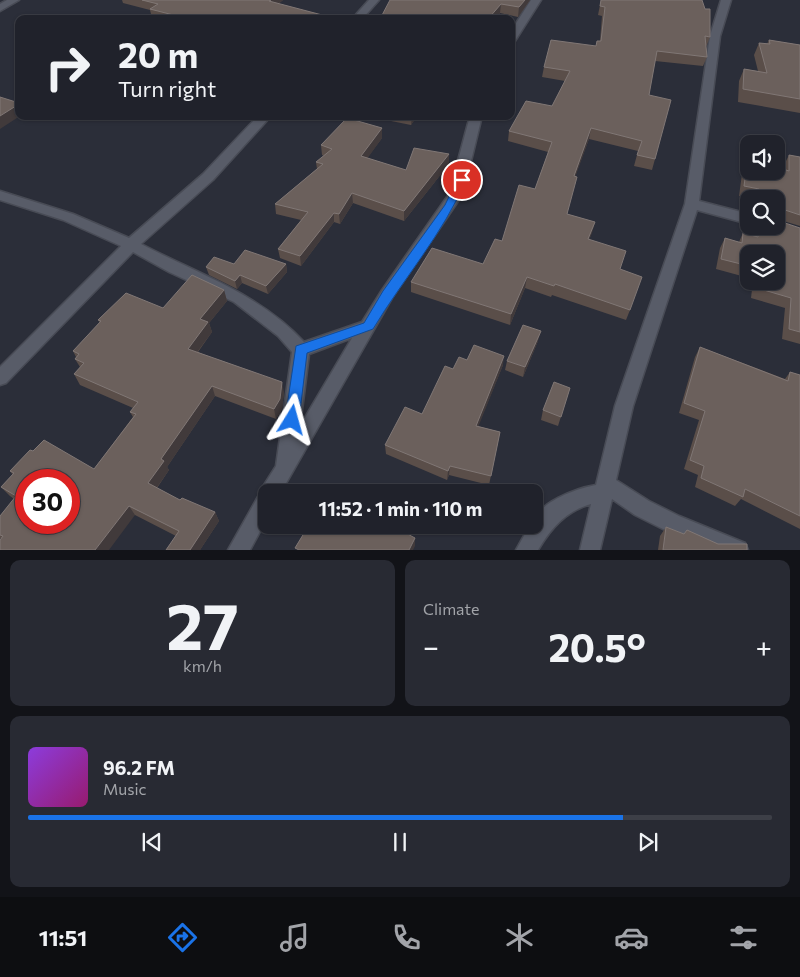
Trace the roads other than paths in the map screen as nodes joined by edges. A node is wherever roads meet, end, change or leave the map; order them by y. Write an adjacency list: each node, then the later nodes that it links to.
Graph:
1 (14, 0): 5 (street)
2 (374, 0): 6 (street)
3 (536, 0): 7 (street)
4 (726, 0): 11 (street)
5 (0, 8)
6 (361, 15)
7 (515, 33)
8 (261, 120): 13 (street)
9 (475, 120): 14 (street)
10 (2, 200): 13 (street)
11 (692, 204): 12 (street); 19 (street)
12 (740, 217)
13 (130, 245): 15 (street); 16 (street)
14 (368, 326): 15 (street); 17 (street)
15 (301, 350): 17 (street)
16 (0, 378)
17 (285, 469): 18 (street)
18 (277, 484)
19 (604, 488): 22 (street); 23 (street); 24 (street)
20 (258, 516): 21 (street)
21 (238, 550)
22 (526, 550)
23 (590, 550)
24 (738, 550)

